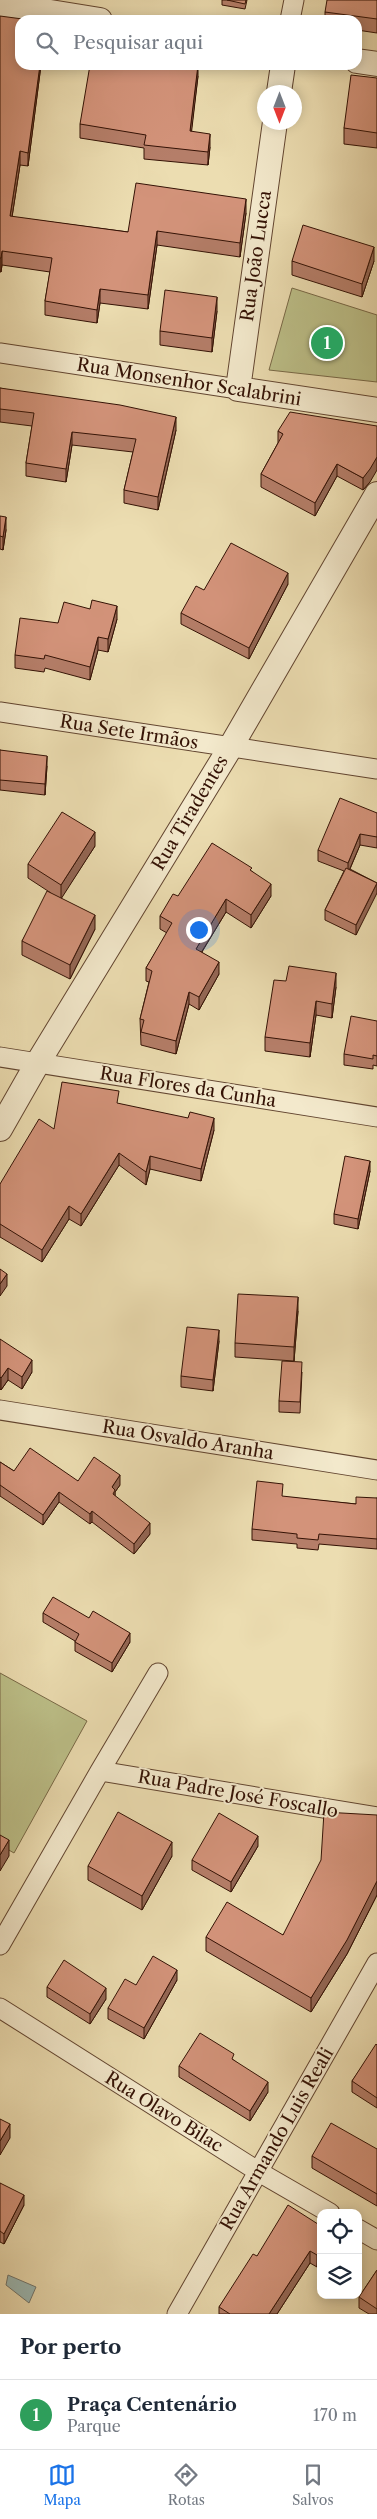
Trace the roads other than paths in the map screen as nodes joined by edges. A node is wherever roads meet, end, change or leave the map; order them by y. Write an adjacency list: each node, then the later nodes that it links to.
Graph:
1 (294, 0): 4 (street)
2 (0, 4): 3 (street)
3 (69, 15)
4 (291, 15)
5 (362, 62): 6 (street)
6 (377, 64)
7 (282, 70): 8 (street)
8 (280, 85)
9 (274, 130): 11 (street, Rua João Lucca)
10 (0, 353): 11 (street, Rua Monsenhor Scalabrini)
11 (238, 389): 12 (street, Rua Monsenhor Scalabrini)
12 (377, 410)
13 (377, 494): 15 (street, Rua Tiradentes)
14 (0, 712): 15 (street, Rua Sete Irmãos)
15 (230, 748): 16 (street, Rua Sete Irmãos); 18 (street, Rua Tiradentes)
16 (377, 769)
17 (0, 1057): 18 (street, Rua Flores da Cunha)
18 (37, 1064): 19 (street, Rua Flores da Cunha); 20 (street, Rua Tiradentes)
19 (377, 1117)
20 (0, 1129)
21 (0, 1410): 22 (street, Rua Osvaldo Aranha)
22 (377, 1470)
23 (158, 1674): 24 (street)
24 (100, 1770): 25 (street, Rua Padre José Foscallo); 26 (street)
25 (377, 1817)
26 (0, 1945)
27 (377, 1963): 29 (street, Rua Armando Luis Reali)
28 (0, 2008): 29 (street, Rua Olavo Bilac)
29 (259, 2172): 30 (street, Rua Olavo Bilac); 33 (street, Rua Armando Luis Reali)
30 (323, 2209)
31 (362, 2231): 32 (street)
32 (377, 2240)
33 (177, 2314)

